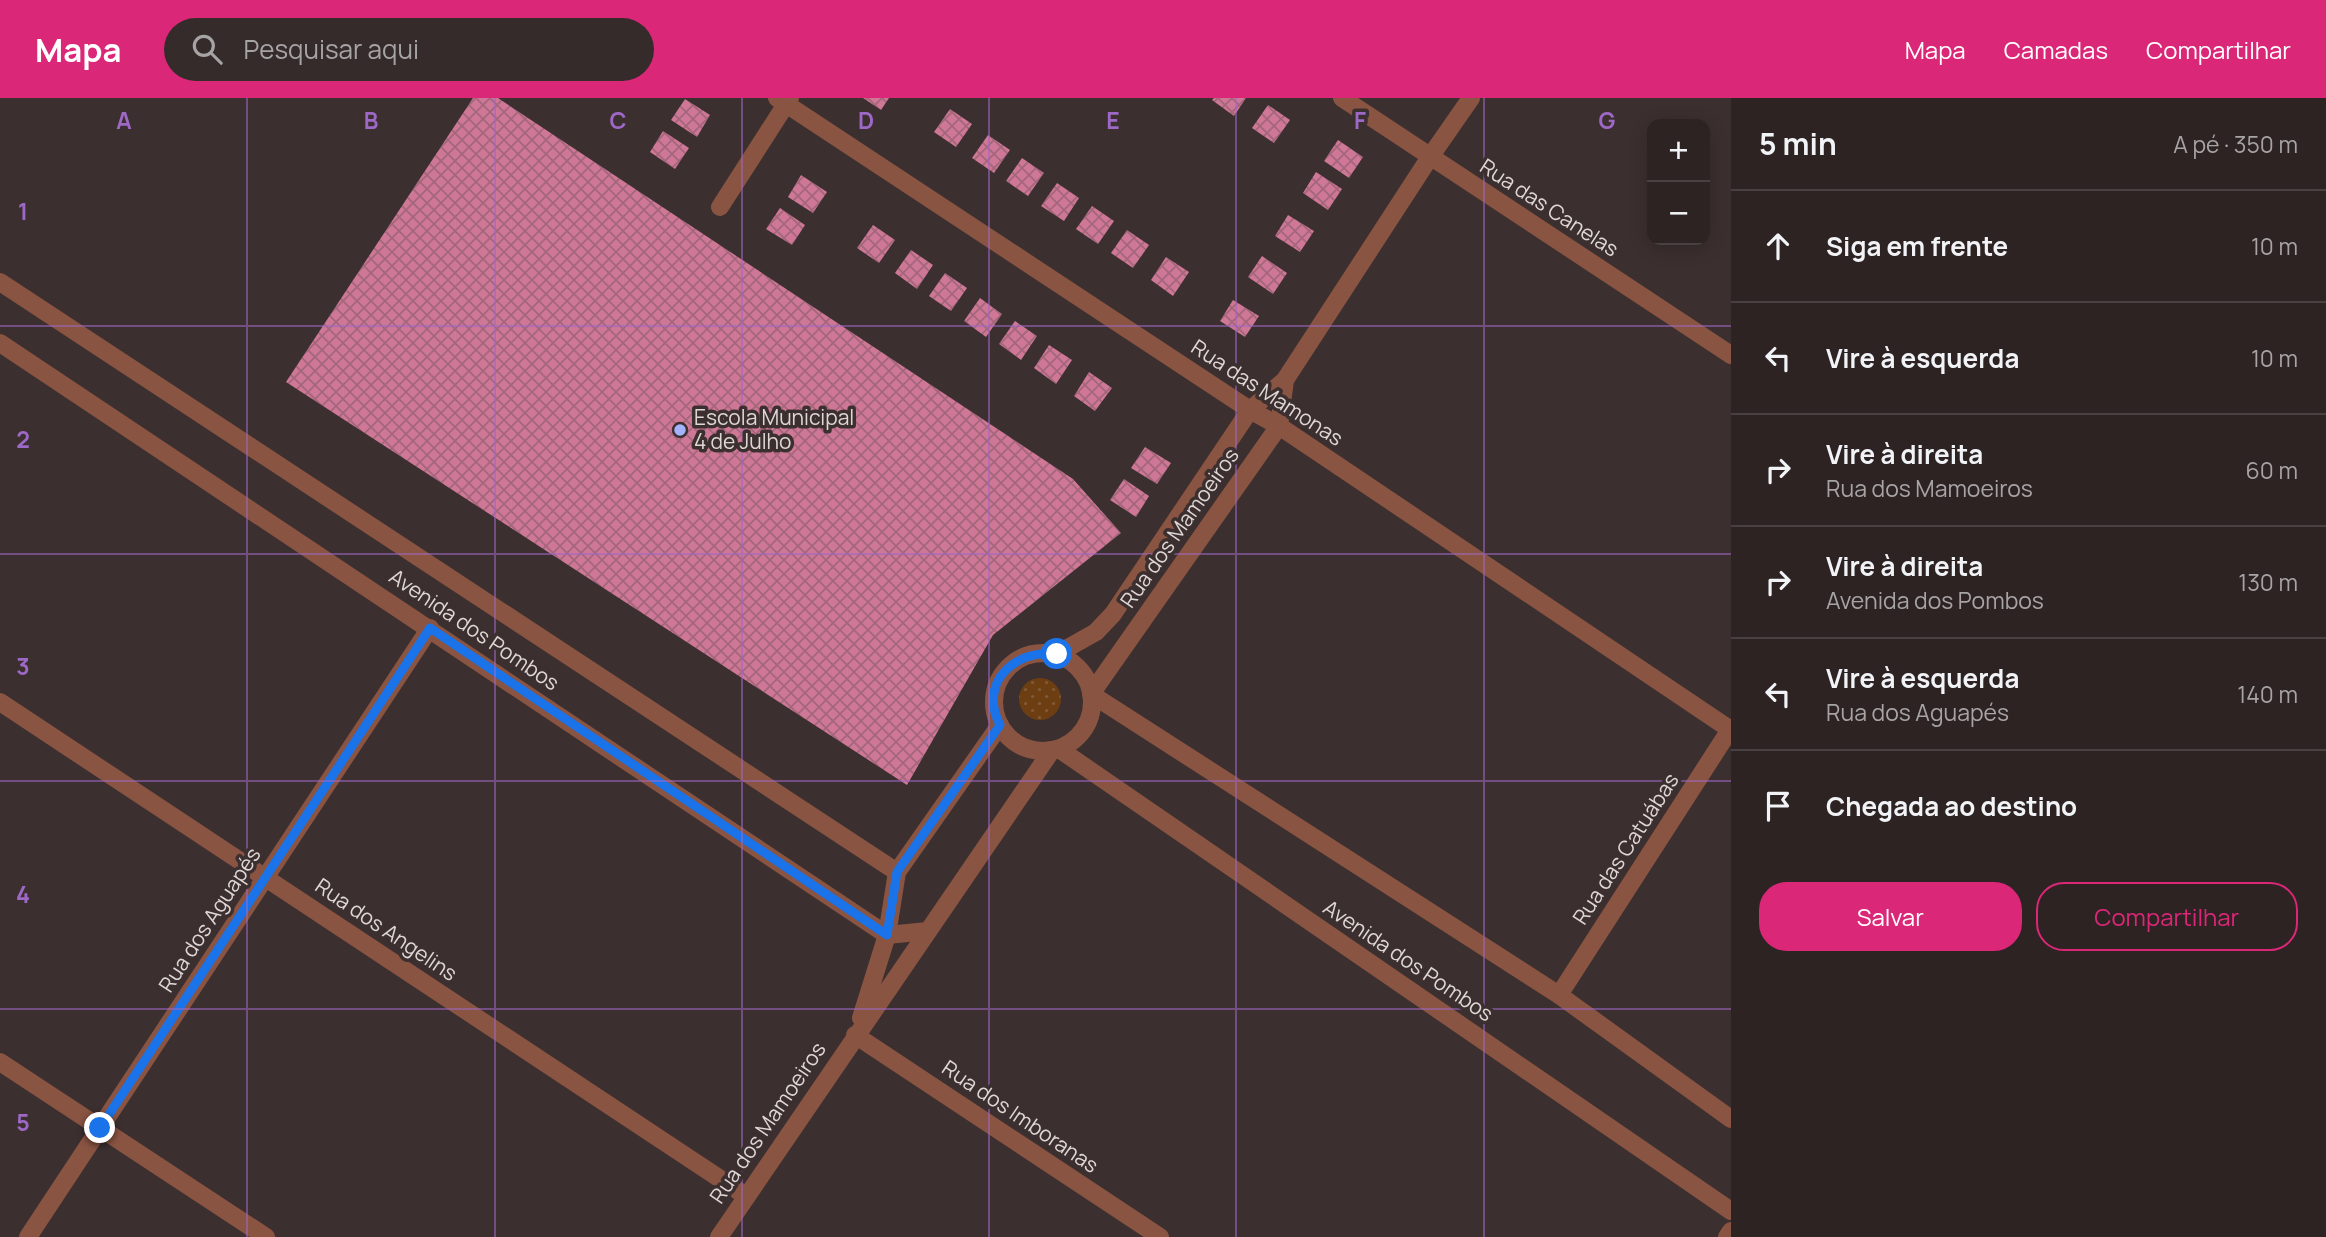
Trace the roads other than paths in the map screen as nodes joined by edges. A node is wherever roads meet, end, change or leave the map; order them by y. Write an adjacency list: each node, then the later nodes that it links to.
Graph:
1 (1342, 98): 4 (street, Rua das Canelas)
2 (1471, 98): 4 (street, Rua dos Mamoeiros)
3 (784, 100): 5 (street); 10 (street, Rua das Mamonas)
4 (1430, 157): 8 (street, Rua das Canelas); 9 (street, Rua dos Mamoeiros)
5 (720, 207)
6 (0, 282): 19 (street, Avenida dos Pombos)
7 (0, 343): 12 (street, Avenida dos Pombos)
8 (1731, 355)
9 (1285, 380): 10 (street, Rua dos Mamoeiros); 11 (street, Rua dos Mamoeiros)
10 (1250, 410): 11 (street, Rua das Mamonas); 13 (street, Rua dos Mamoeiros)
11 (1279, 426): 14 (street, Rua dos Mamoeiros); 17 (street, Rua das Mamonas)
12 (430, 628): 20 (street, Rua dos Aguapés); 22 (street, Avenida dos Pombos)
13 (1057, 654): 14 (street); 16 (street)
14 (1091, 694): 18 (street); 23 (street)
15 (0, 702): 20 (street, Rua dos Angelins)
16 (1000, 725): 18 (street); 19 (street, Rua dos Mamoeiros)
17 (1731, 729): 23 (street, Rua das Catuábas)
18 (1055, 749): 21 (street, Rua dos Mamoeiros); 29 (street, Avenida dos Pombos)
19 (897, 872): 22 (street, Rua dos Mamoeiros)
20 (265, 878): 27 (street, Rua dos Aguapés); 28 (street, Rua dos Angelins)
21 (928, 931): 22 (street); 24 (street, Rua dos Mamoeiros)
22 (887, 935): 24 (street, Rua dos Mamoeiros)
23 (1559, 995): 26 (street)
24 (855, 1035): 28 (street, Rua dos Mamoeiros); 34 (street, Rua dos Imboranas)
25 (0, 1062): 27 (street)
26 (1731, 1119)
27 (100, 1128): 31 (street, Rua dos Aguapés); 32 (street)
28 (746, 1196): 33 (street, Rua dos Mamoeiros)
29 (1731, 1211)
30 (1731, 1231): 35 (street)
31 (28, 1237)
32 (266, 1237)
33 (719, 1237)
34 (1160, 1237)
35 (1727, 1237)

